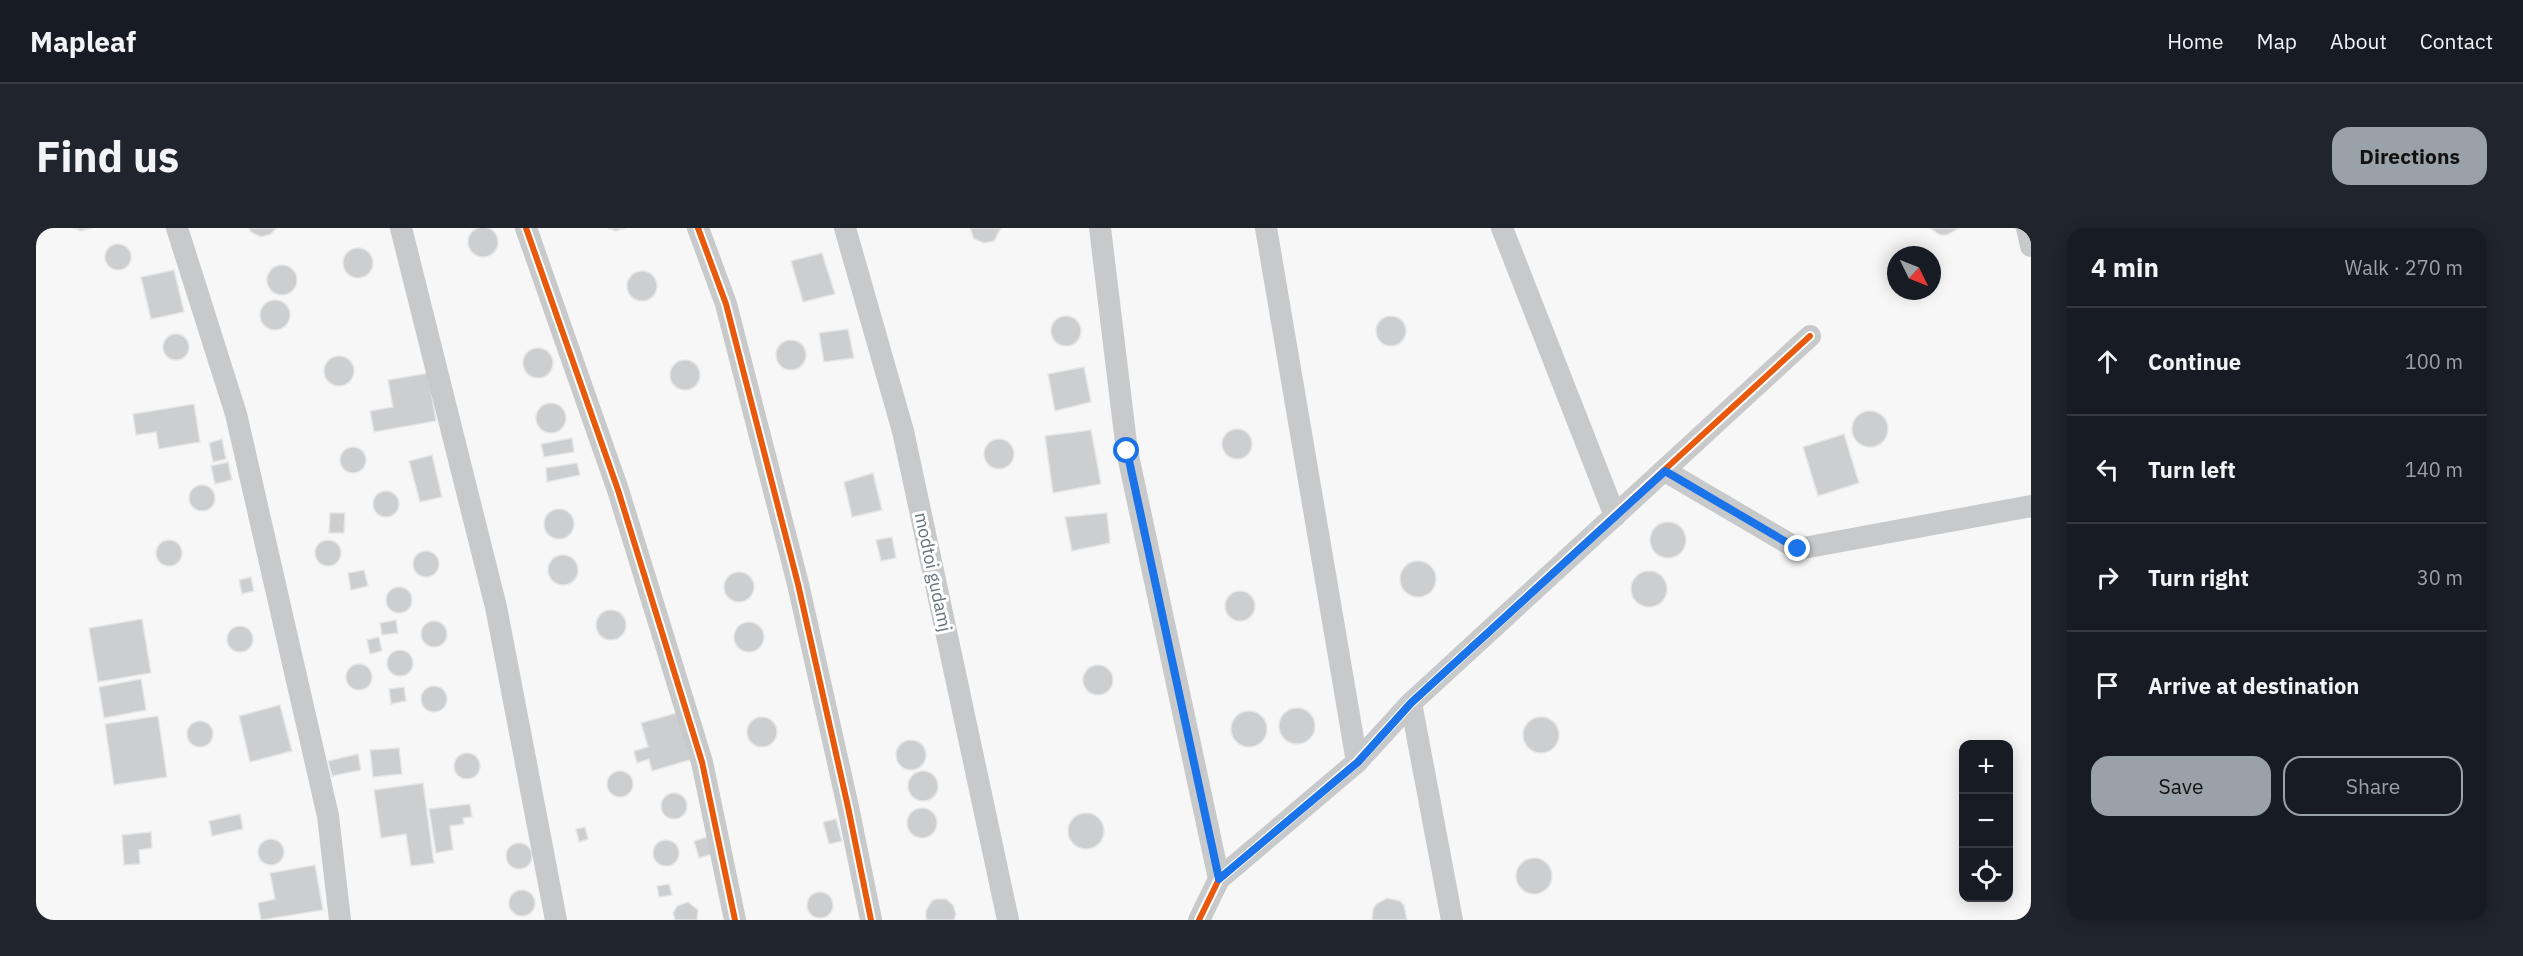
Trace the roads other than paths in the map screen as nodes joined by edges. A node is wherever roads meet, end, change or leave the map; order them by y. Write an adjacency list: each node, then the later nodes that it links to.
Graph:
1 (177, 228): 18 (street)
2 (401, 228): 19 (street)
3 (526, 228): 20 (street)
4 (698, 228): 21 (street)
5 (845, 228): 22 (street, modtoi gudamj)
6 (1100, 228): 17 (street)
7 (1266, 228): 16 (street)
8 (1502, 228): 14 (street)
9 (2027, 228): 10 (street)
10 (2031, 246)
11 (1810, 336): 12 (street)
12 (1665, 471): 13 (street); 14 (street)
13 (2031, 506)
14 (1615, 516): 15 (street)
15 (1411, 703): 16 (street); 24 (street)
16 (1358, 762): 17 (street)
17 (1219, 879): 23 (street)
18 (340, 920)
19 (556, 920)
20 (735, 920)
21 (871, 920)
22 (1008, 920)
23 (1199, 920)
24 (1452, 920)

